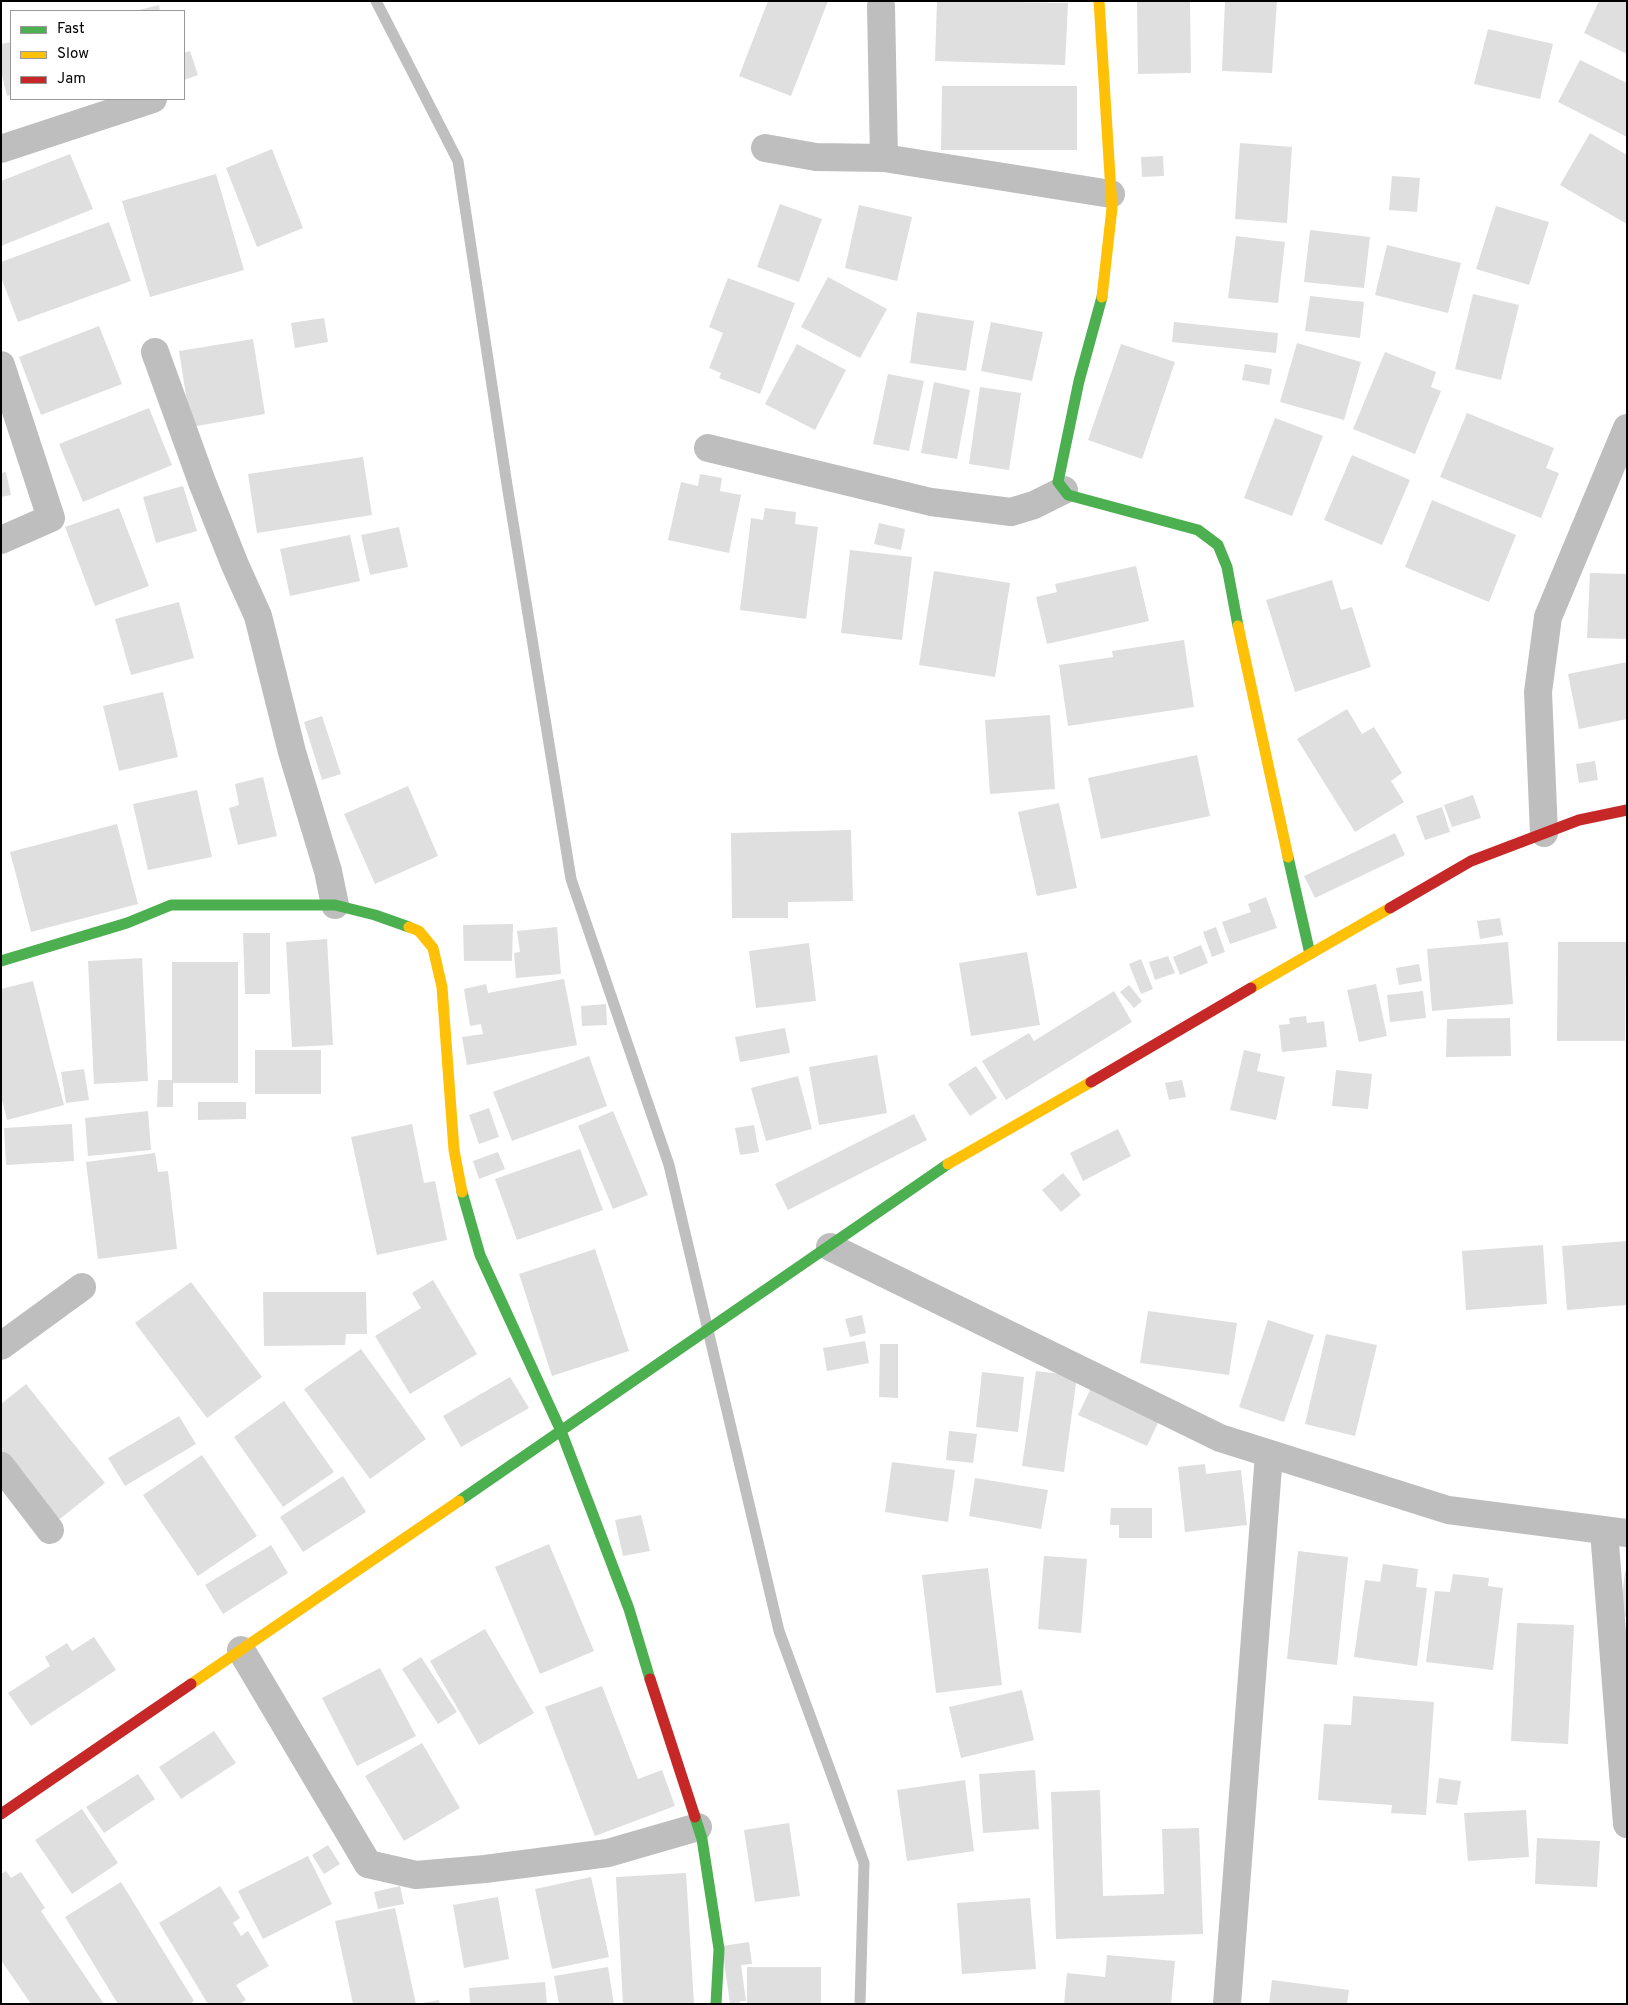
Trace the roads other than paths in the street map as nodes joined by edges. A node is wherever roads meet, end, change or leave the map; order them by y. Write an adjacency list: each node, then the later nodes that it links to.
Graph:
1 (1099, 1): 7 (street)
2 (882, 6): 6 (street)
3 (150, 100): 5 (street)
4 (765, 148): 6 (street)
5 (1, 149)
6 (884, 158): 7 (street)
7 (1111, 194): 12 (street)
8 (155, 352): 16 (street)
9 (1, 365): 13 (street)
10 (1627, 428): 15 (street)
11 (708, 448): 12 (street)
12 (1064, 490): 17 (street)
13 (1, 540)
14 (1627, 810): 15 (street)
15 (1544, 833): 17 (street)
16 (335, 905): 18 (street); 22 (street)
17 (1310, 954): 19 (street)
18 (1, 961)
19 (830, 1247): 22 (street); 23 (street)
20 (82, 1287): 21 (street)
21 (1, 1346)
22 (561, 1431): 27 (street); 30 (street)
23 (1269, 1454): 26 (street); 32 (street)
24 (1, 1466): 25 (street)
25 (50, 1530)
26 (1616, 1532): 29 (street)
27 (241, 1650): 28 (street); 30 (street)
28 (1, 1814)
29 (1627, 1824)
30 (698, 1827): 31 (street)
31 (716, 2004)
32 (1227, 2004)

